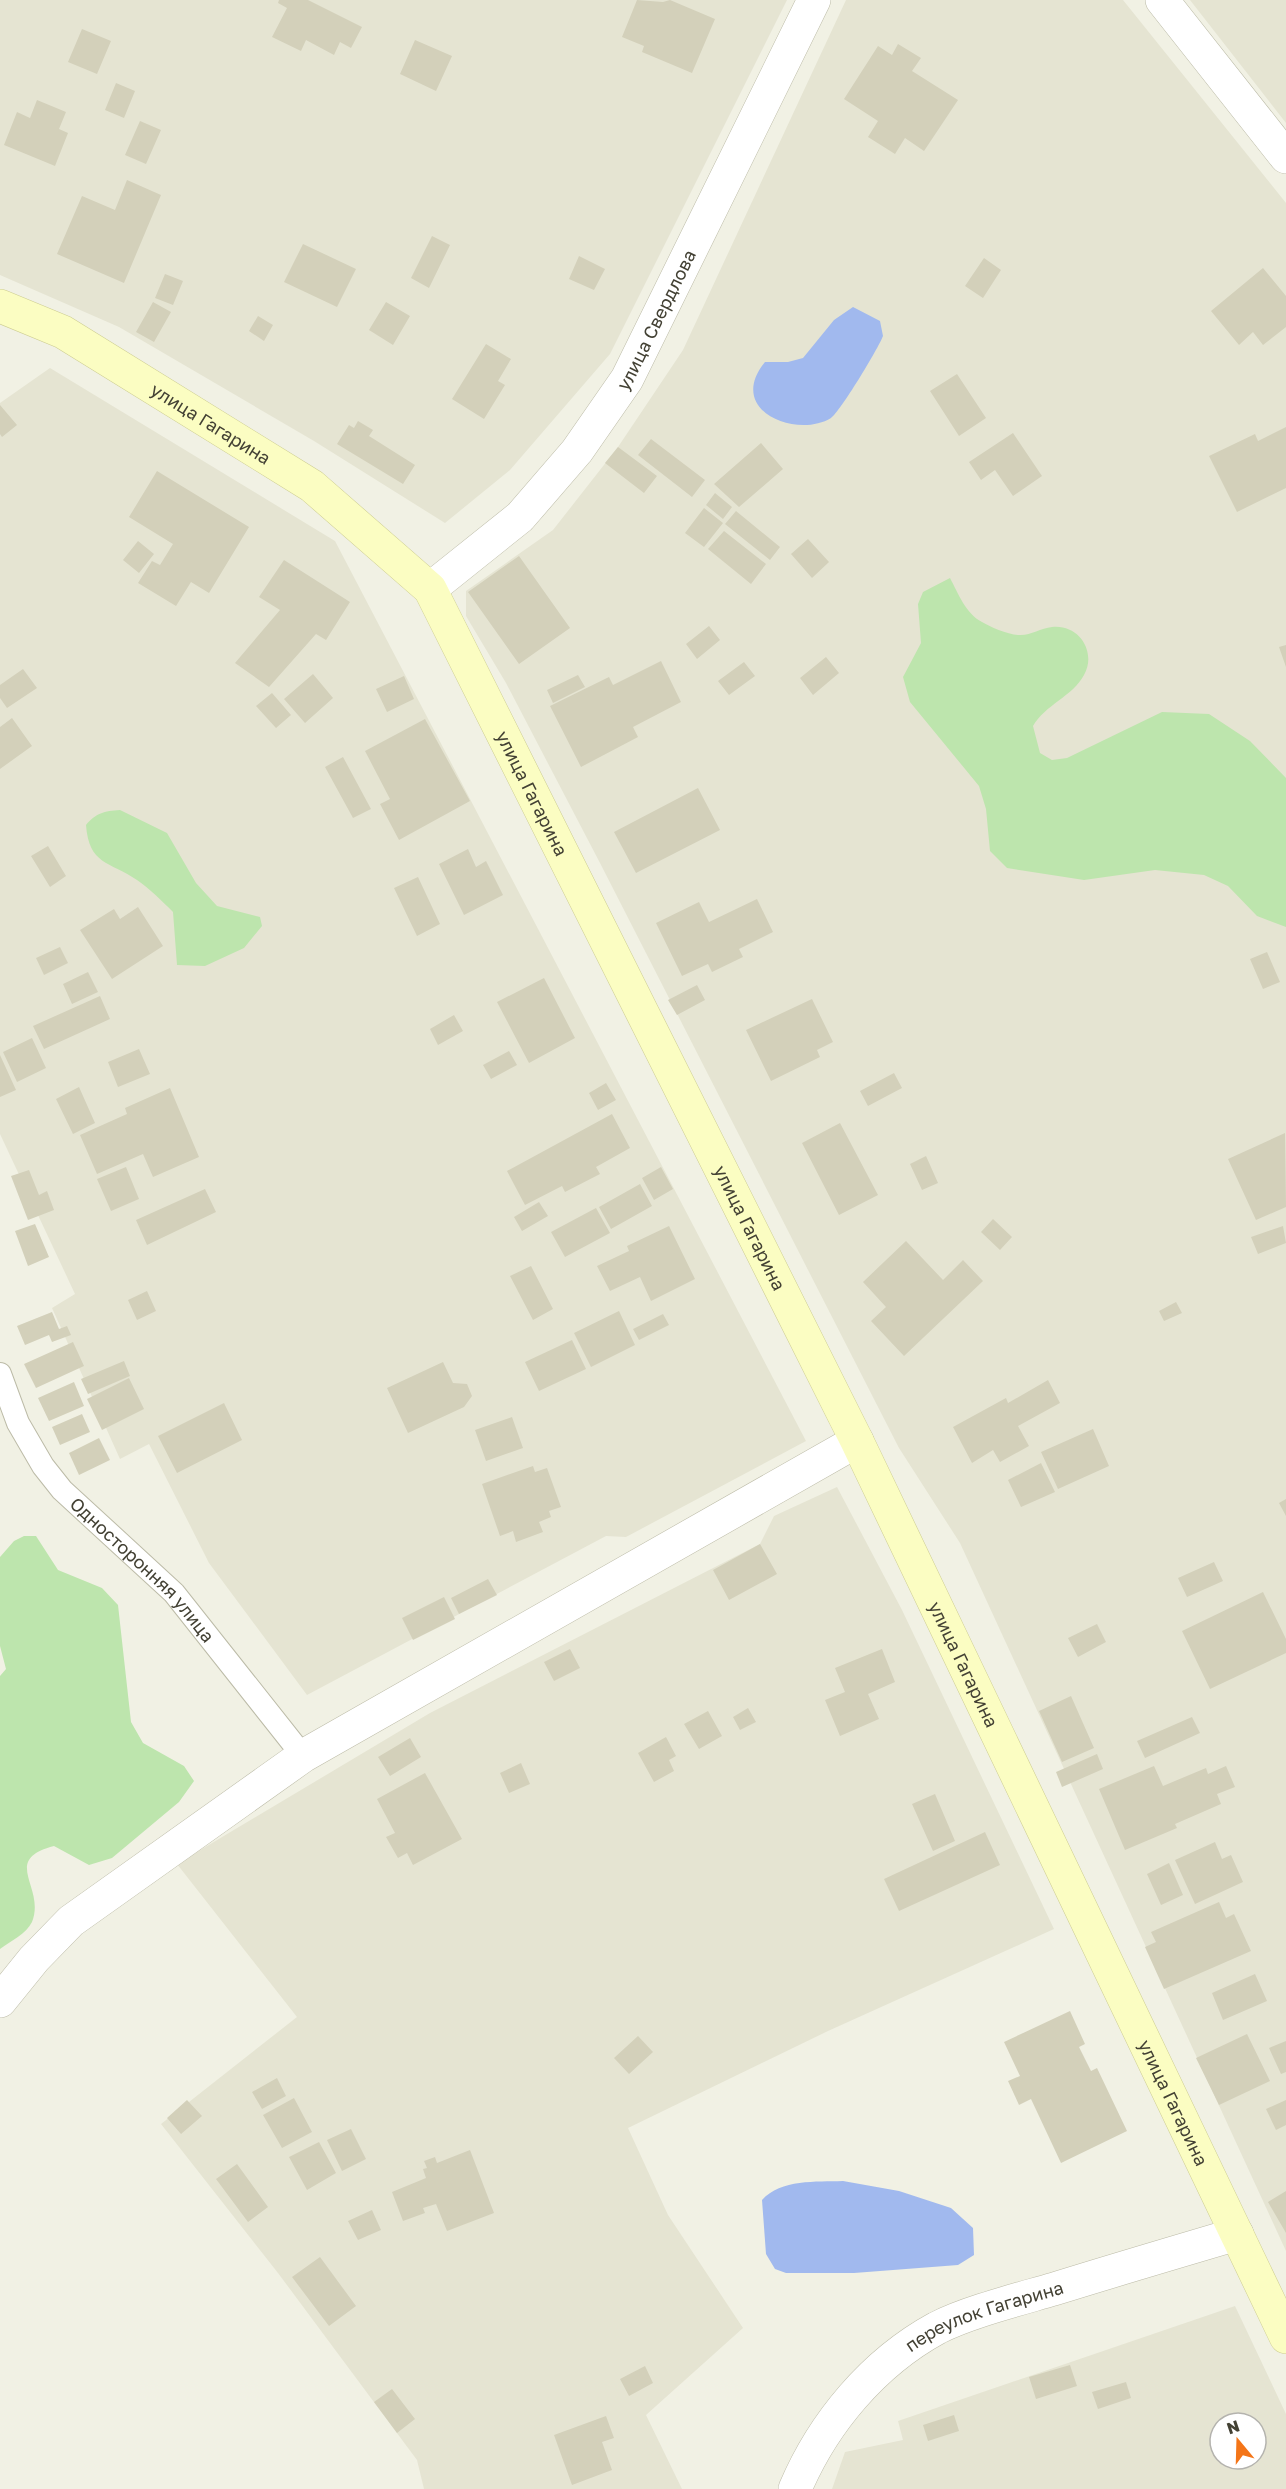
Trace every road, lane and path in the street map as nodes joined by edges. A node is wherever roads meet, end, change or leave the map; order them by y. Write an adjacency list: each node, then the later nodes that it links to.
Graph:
1 (814, 0): 5 (street, улица Свердлова)
2 (1162, 0): 3 (street)
3 (1286, 156)
4 (0, 306): 5 (main road, улица Гагарина)
5 (430, 589): 7 (main road, улица Гагарина)
6 (0, 1374): 8 (lane, Односторонняя улица)
7 (857, 1441): 8 (street); 10 (main road, улица Гагарина)
8 (303, 1756): 9 (street)
9 (0, 2001)
10 (1237, 2234): 11 (main road, улица Гагарина); 12 (street, переулок Гагарина)
11 (1286, 2337)
12 (795, 2489)

